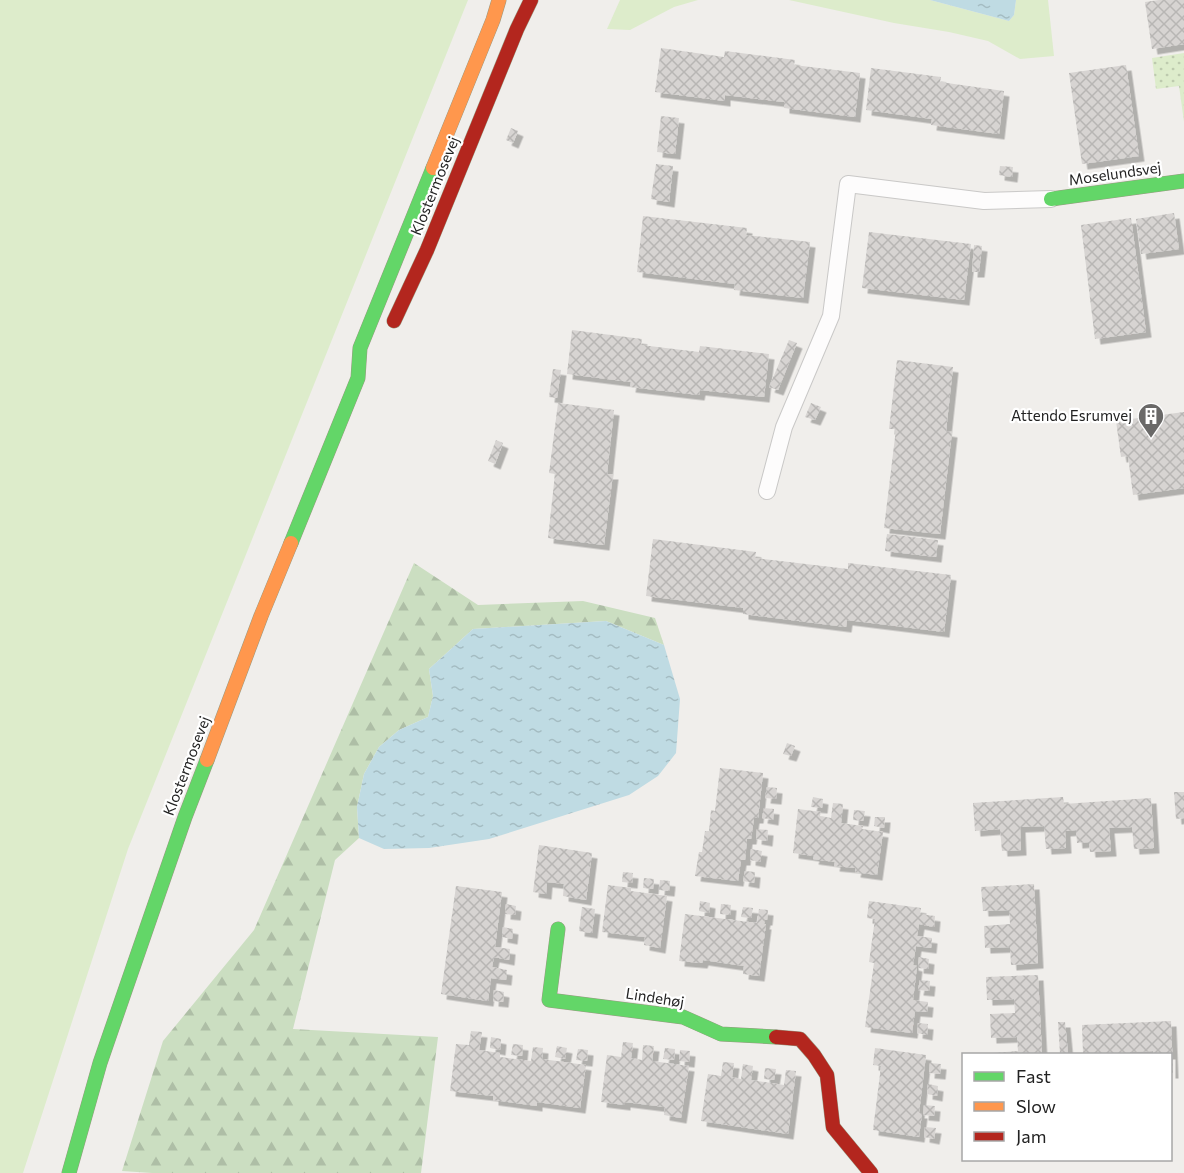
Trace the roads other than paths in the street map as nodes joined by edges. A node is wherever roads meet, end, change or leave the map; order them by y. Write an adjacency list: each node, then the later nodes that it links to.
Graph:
1 (499, 0): 7 (main road, Klostermosevej)
2 (531, 0): 5 (main road, Klostermosevej)
3 (1184, 181): 4 (main road, Moselundsvej)
4 (1051, 199): 8 (lane)
5 (389, 332)
6 (375, 356): 7 (main road, Klostermosevej)
7 (357, 378): 10 (main road, Klostermosevej)
8 (767, 491)
9 (558, 928): 11 (main road, Lindehøj)
10 (69, 1173)
11 (872, 1173)

